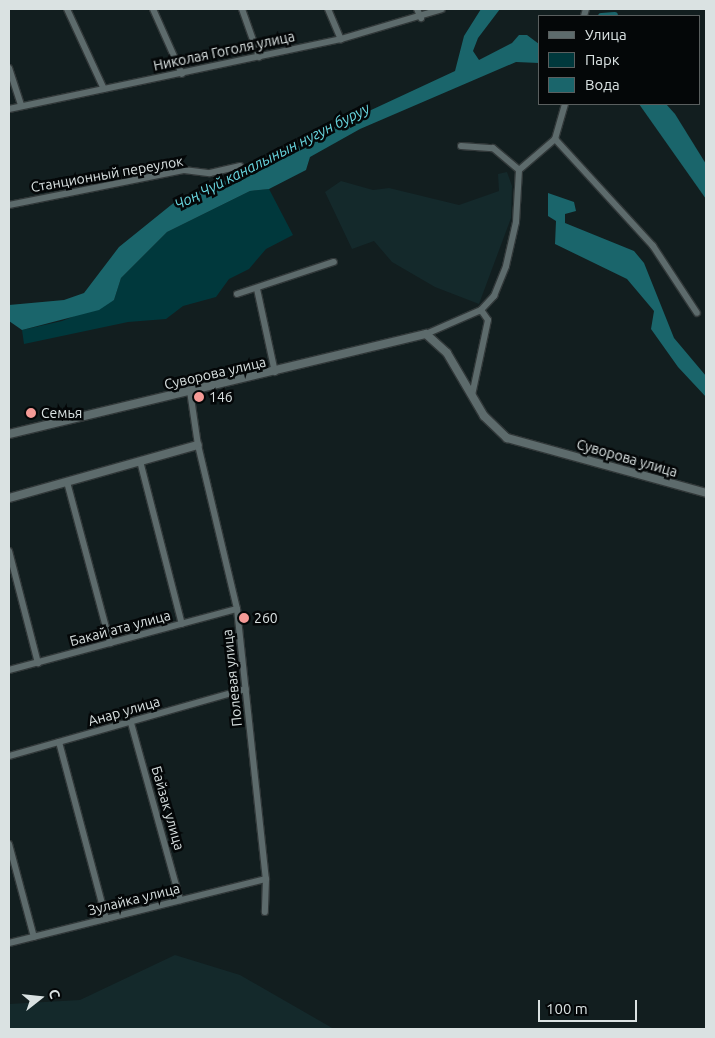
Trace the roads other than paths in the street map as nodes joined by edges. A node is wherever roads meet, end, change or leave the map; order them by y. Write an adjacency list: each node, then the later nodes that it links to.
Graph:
1 (67, 9): 12 (street)
2 (153, 9): 11 (street)
3 (242, 9): 9 (street)
4 (328, 9): 8 (street)
5 (417, 9): 7 (street)
6 (442, 9): 7 (street, Николая Гоголя улица)
7 (421, 18): 8 (street, Николая Гоголя улица)
8 (342, 39): 9 (street, Николая Гоголя улица)
9 (259, 57): 11 (street, Николая Гоголя улица)
10 (9, 68): 14 (street)
11 (182, 74): 12 (street, Николая Гоголя улица)
12 (104, 89): 14 (street, Николая Гоголя улица)
13 (566, 105): 16 (street)
14 (21, 106): 15 (street, Николая Гоголя улица)
15 (9, 109)
16 (555, 139): 19 (street); 25 (street)
17 (461, 146): 19 (street)
18 (240, 166): 20 (street, Станционный переулок)
19 (519, 170): 24 (street, Суворова улица)
20 (9, 205)
21 (334, 262): 22 (street)
22 (257, 289): 23 (street); 27 (street)
23 (237, 294)
24 (481, 310): 26 (street, Суворова улица); 29 (street)
25 (697, 313)
26 (426, 334): 27 (street, Суворова улица); 29 (street, Суворова улица)
27 (275, 372): 28 (street, Суворова улица)
28 (190, 391): 30 (street, Суворова улица); 31 (street, Полевая улица)
29 (472, 396): 34 (street, Суворова улица)
30 (9, 434)
31 (198, 445): 32 (street); 37 (street, Полевая улица)
32 (140, 461): 33 (street); 38 (street)
33 (67, 482): 35 (street); 39 (street)
34 (706, 493)
35 (9, 498)
36 (9, 551): 40 (street)
37 (237, 609): 38 (street, Бакай ата улица); 42 (street, Полевая улица)
38 (182, 624): 39 (street, Бакай ата улица)
39 (110, 643): 40 (street, Бакай ата улица)
40 (38, 663): 41 (street, Бакай ата улица)
41 (9, 670)
42 (246, 689): 43 (street, Анар улица); 47 (street, Полевая улица)
43 (131, 723): 44 (street, Анар улица); 48 (street, Байзак улица)
44 (59, 742): 45 (street, Анар улица); 50 (street)
45 (9, 756)
46 (9, 844): 51 (street)
47 (266, 879): 48 (street, Зулайка улица); 49 (street, Полевая улица)
48 (180, 900): 50 (street, Зулайка улица)
49 (265, 912)
50 (106, 919): 51 (street, Зулайка улица)
51 (34, 937): 52 (street, Зулайка улица)
52 (9, 943)

